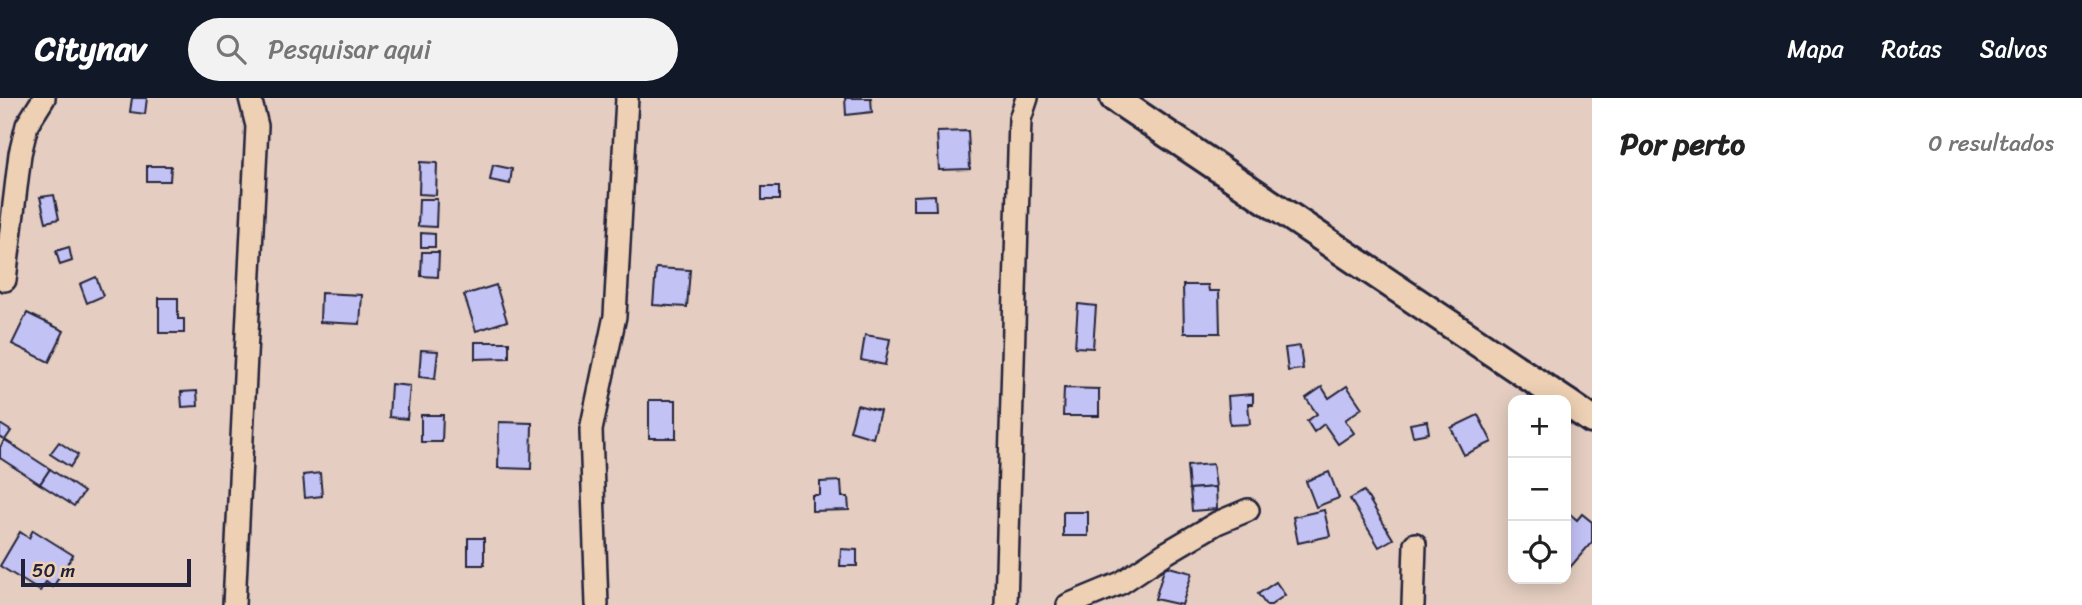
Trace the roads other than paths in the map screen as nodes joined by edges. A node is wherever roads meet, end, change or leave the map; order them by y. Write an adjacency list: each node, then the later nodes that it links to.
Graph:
1 (44, 98): 6 (street)
2 (250, 98): 12 (street)
3 (627, 98): 13 (street)
4 (1027, 98): 14 (street)
5 (1114, 98): 7 (street)
6 (5, 280)
7 (1555, 395)
8 (1571, 406): 9 (street)
9 (1592, 420)
10 (1248, 510): 15 (street)
11 (1415, 544): 16 (street)
12 (234, 605)
13 (597, 605)
14 (1006, 605)
15 (1068, 605)
16 (1413, 605)

